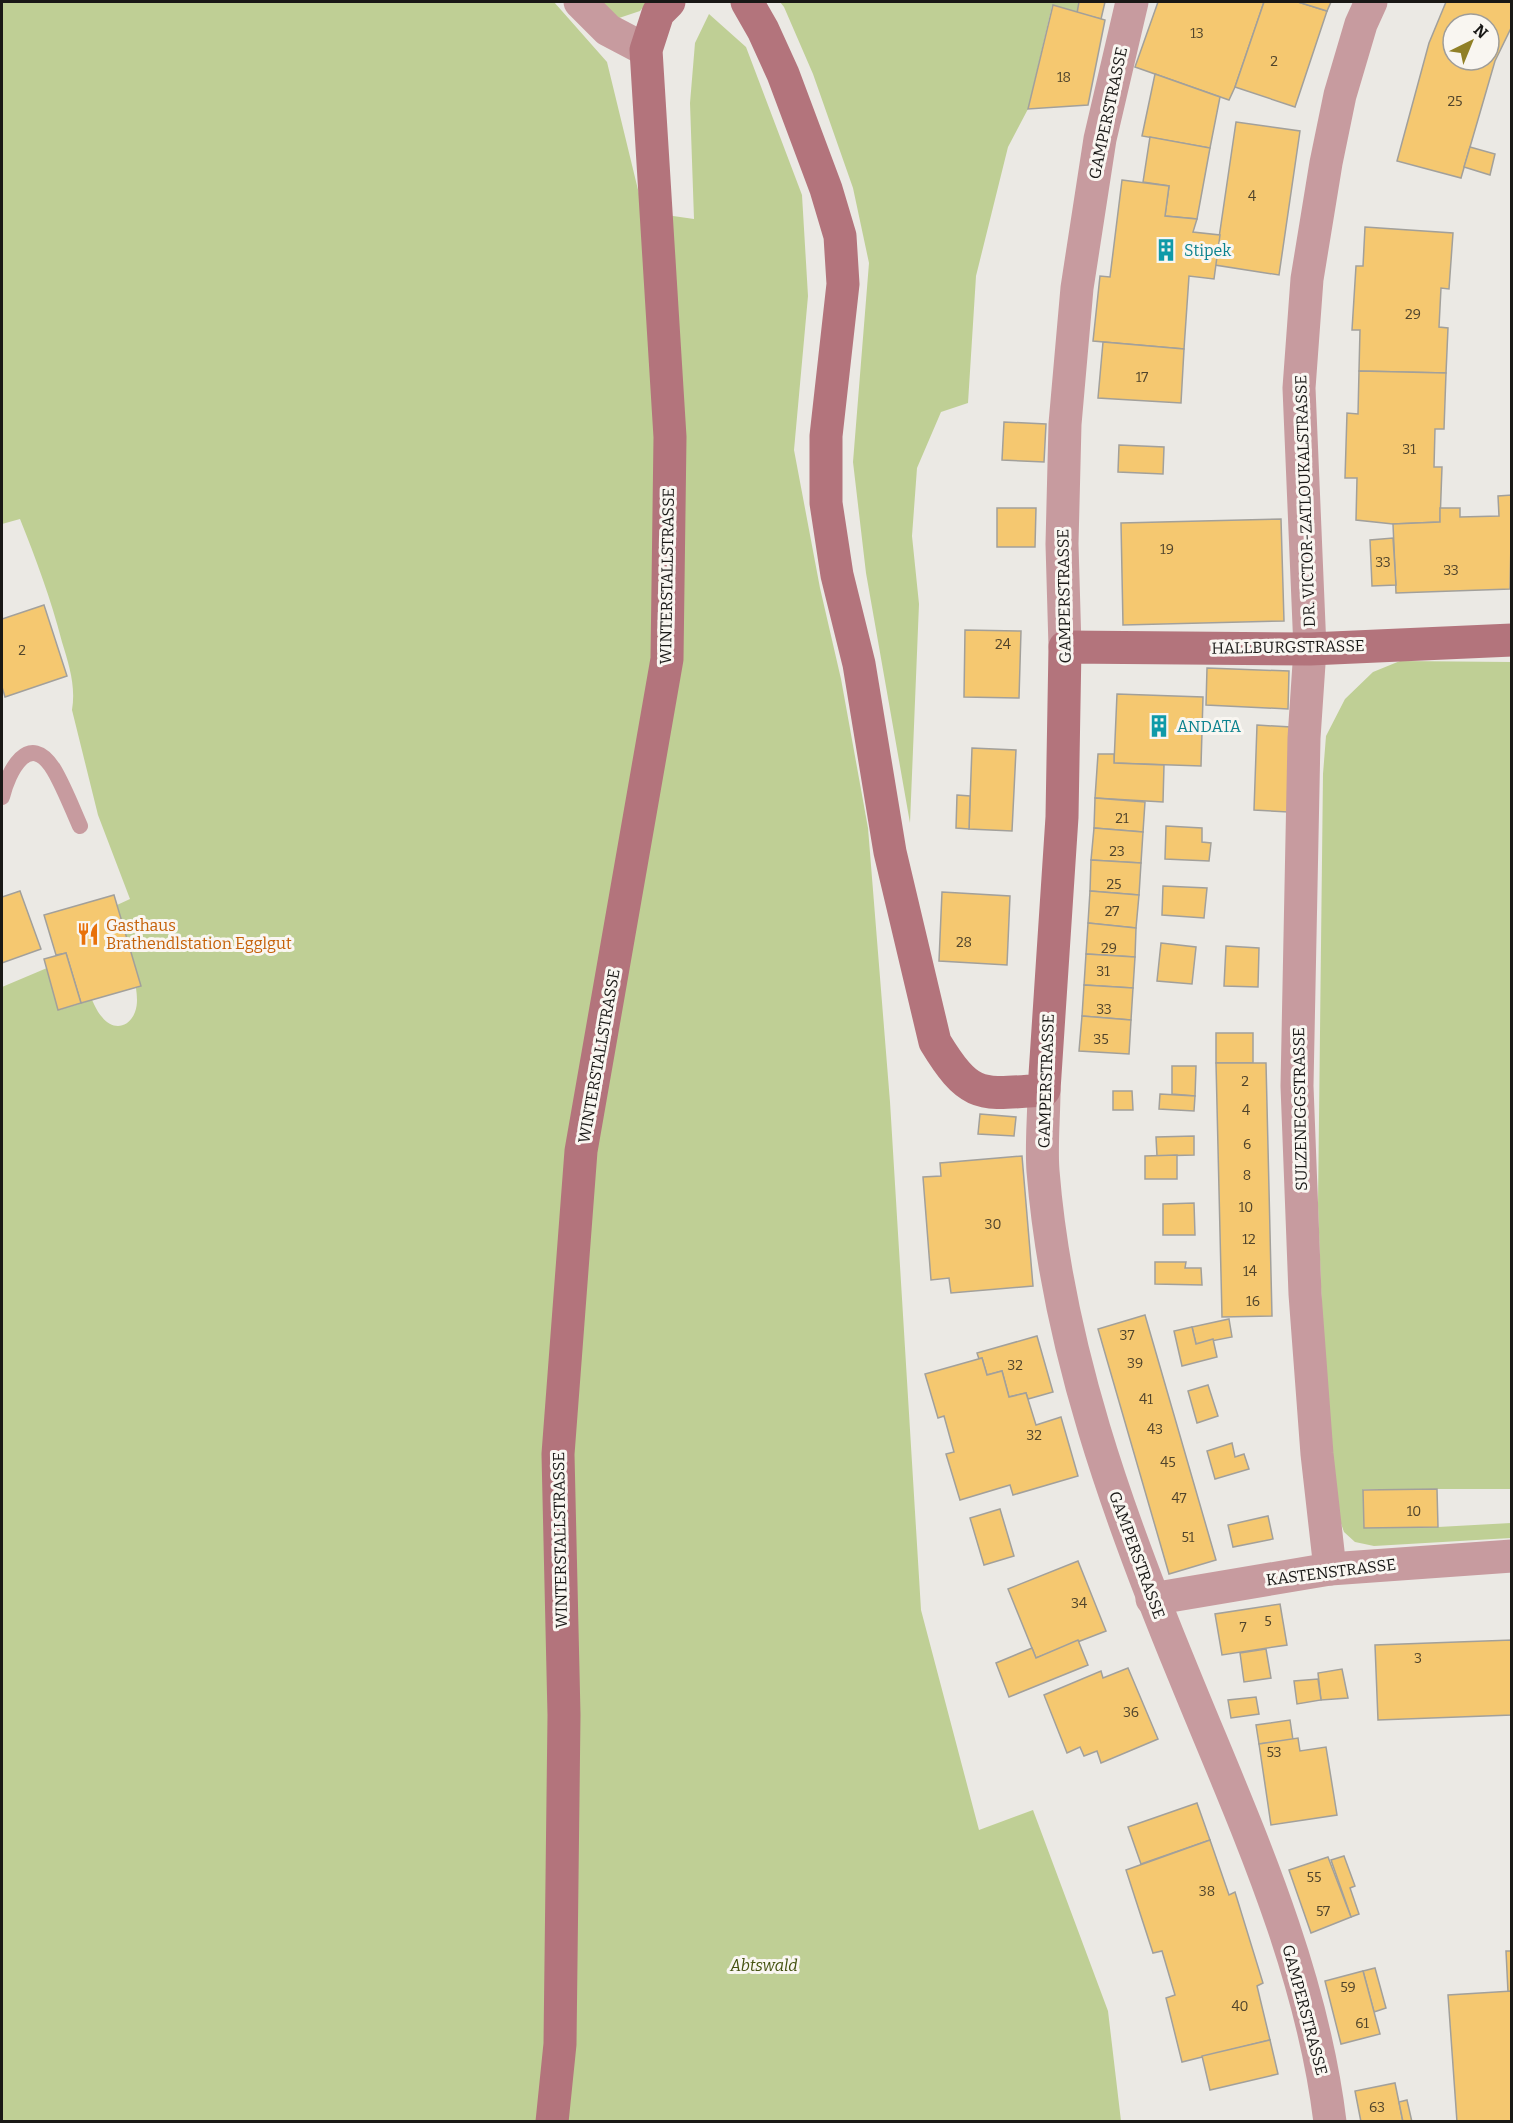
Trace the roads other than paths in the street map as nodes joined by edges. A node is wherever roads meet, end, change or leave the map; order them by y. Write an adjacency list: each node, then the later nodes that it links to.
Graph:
1 (580, 2): 6 (street)
2 (669, 2): 6 (street, WINTERSTALLSTRASSE)
3 (747, 2): 12 (street)
4 (1132, 2): 8 (street, GAMPERSTRASSE)
5 (1371, 2): 9 (street, DR. VICTOR-ZATLOUKALSTRASSE)
6 (646, 51): 16 (street, WINTERSTALLSTRASSE)
7 (1512, 640): 9 (street, HALLBURGSTRASSE)
8 (1065, 647): 9 (street, HALLBURGSTRASSE); 12 (street, GAMPERSTRASSE)
9 (1310, 649): 14 (street, SULZENEGGSTRASSE)
10 (2, 797): 11 (lane)
11 (80, 826)
12 (1044, 1090): 15 (street, GAMPERSTRASSE)
13 (1512, 1556): 14 (street, KASTENSTRASSE)
14 (1330, 1569): 15 (street, KASTENSTRASSE)
15 (1152, 1599): 17 (street, GAMPERSTRASSE)
16 (552, 2121)
17 (1330, 2121)

